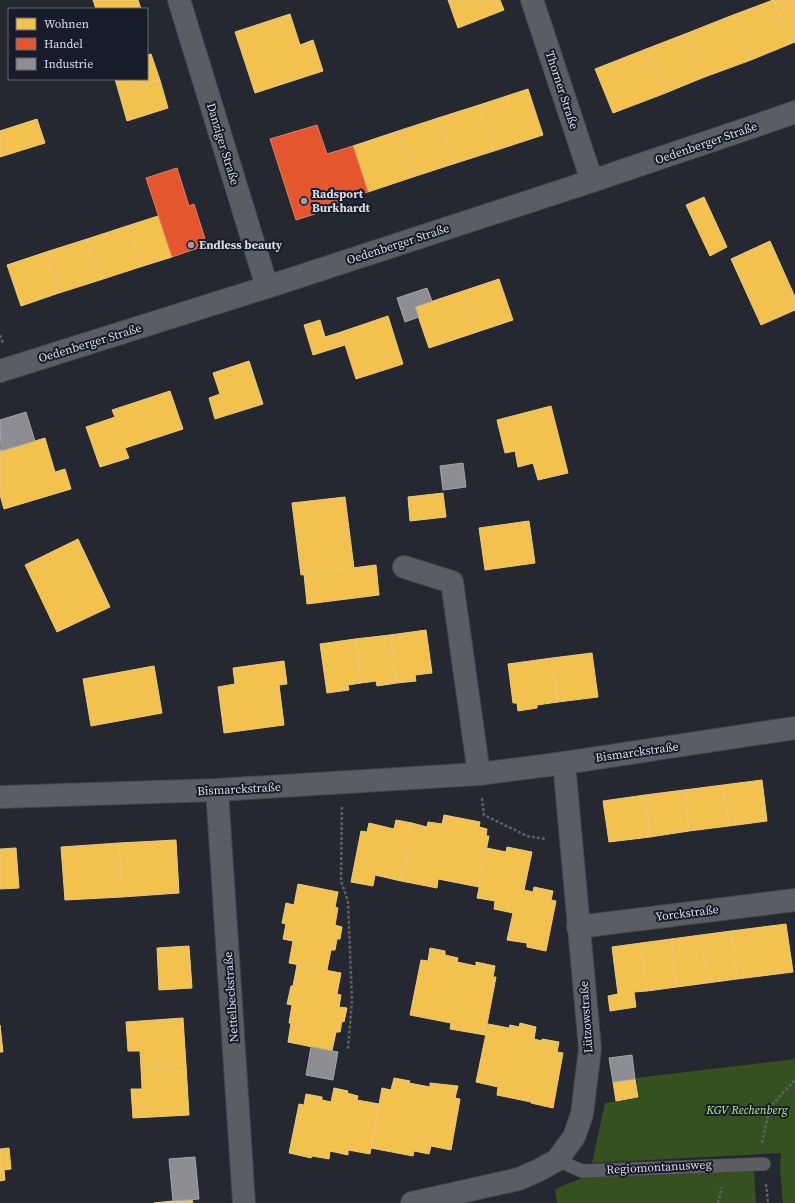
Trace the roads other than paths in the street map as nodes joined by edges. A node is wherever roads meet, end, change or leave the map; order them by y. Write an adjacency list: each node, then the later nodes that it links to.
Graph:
1 (179, 0): 5 (street, Danziger Straße)
2 (532, 0): 4 (street, Thorner Straße)
3 (795, 112): 4 (street, Oedenberger Straße)
4 (592, 181): 5 (street, Oedenberger Straße)
5 (267, 287): 6 (street, Oedenberger Straße)
6 (0, 371)
7 (404, 567): 10 (street)
8 (795, 728): 9 (street, Bismarckstraße)
9 (564, 763): 10 (street, Bismarckstraße); 14 (street, Lützowstraße)
10 (479, 774): 11 (street, Bismarckstraße)
11 (217, 790): 12 (street, Bismarckstraße); 17 (street, Nettelbeckstraße)
12 (0, 797)
13 (795, 900): 14 (street, Yorckstraße)
14 (578, 927): 15 (street, Lützowstraße)
15 (556, 1160): 16 (lane, Regiomontanusweg); 18 (street, Lützowstraße)
16 (764, 1164)
17 (244, 1203)
18 (412, 1203)

